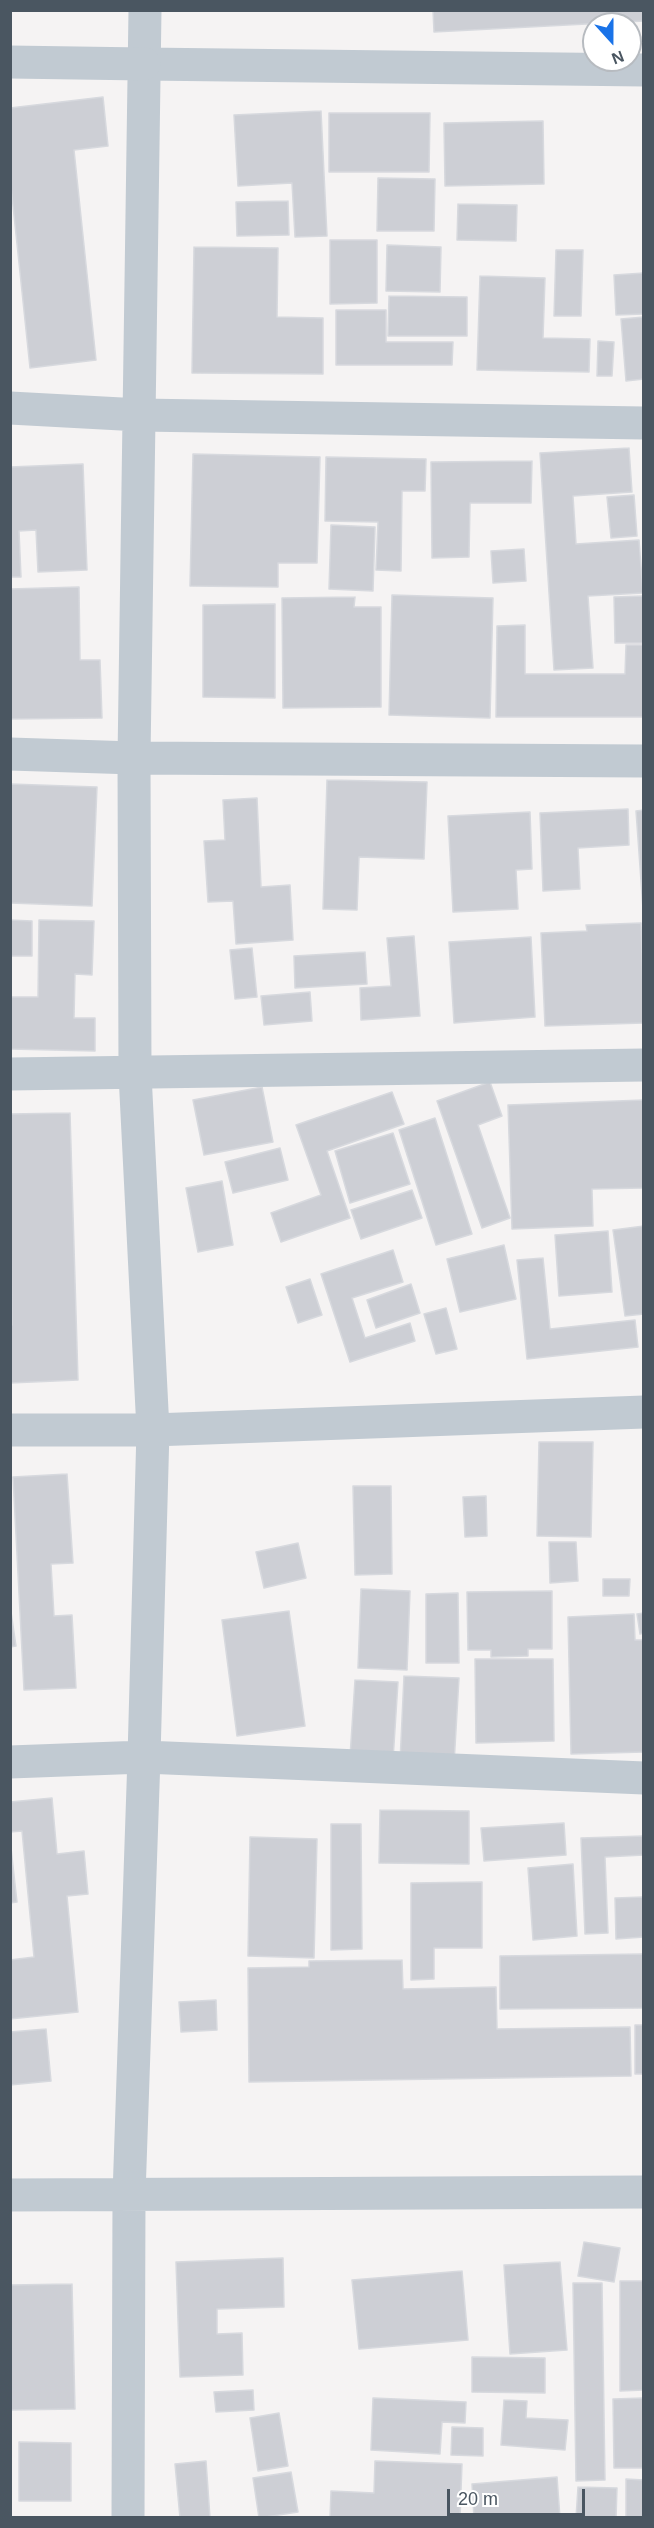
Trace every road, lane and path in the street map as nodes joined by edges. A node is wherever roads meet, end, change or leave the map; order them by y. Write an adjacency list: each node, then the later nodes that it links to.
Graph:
1 (145, 10): 3 (street)
2 (10, 62): 3 (street)
3 (144, 64): 4 (street); 6 (street)
4 (644, 70)
5 (10, 408): 6 (street)
6 (140, 415): 7 (street); 9 (street)
7 (644, 423)
8 (10, 754): 9 (street)
9 (134, 758): 10 (street); 13 (street)
10 (644, 761)
11 (644, 1065): 13 (street)
12 (10, 1074): 13 (street)
13 (135, 1074): 16 (street)
14 (644, 1412): 16 (street)
15 (10, 1430): 16 (street)
16 (153, 1430): 17 (street)
17 (144, 1757): 18 (street); 19 (street); 22 (street)
18 (10, 1762)
19 (644, 1778)
20 (644, 2192): 22 (street)
21 (10, 2195): 22 (street)
22 (129, 2195): 23 (street)
23 (128, 2517)

